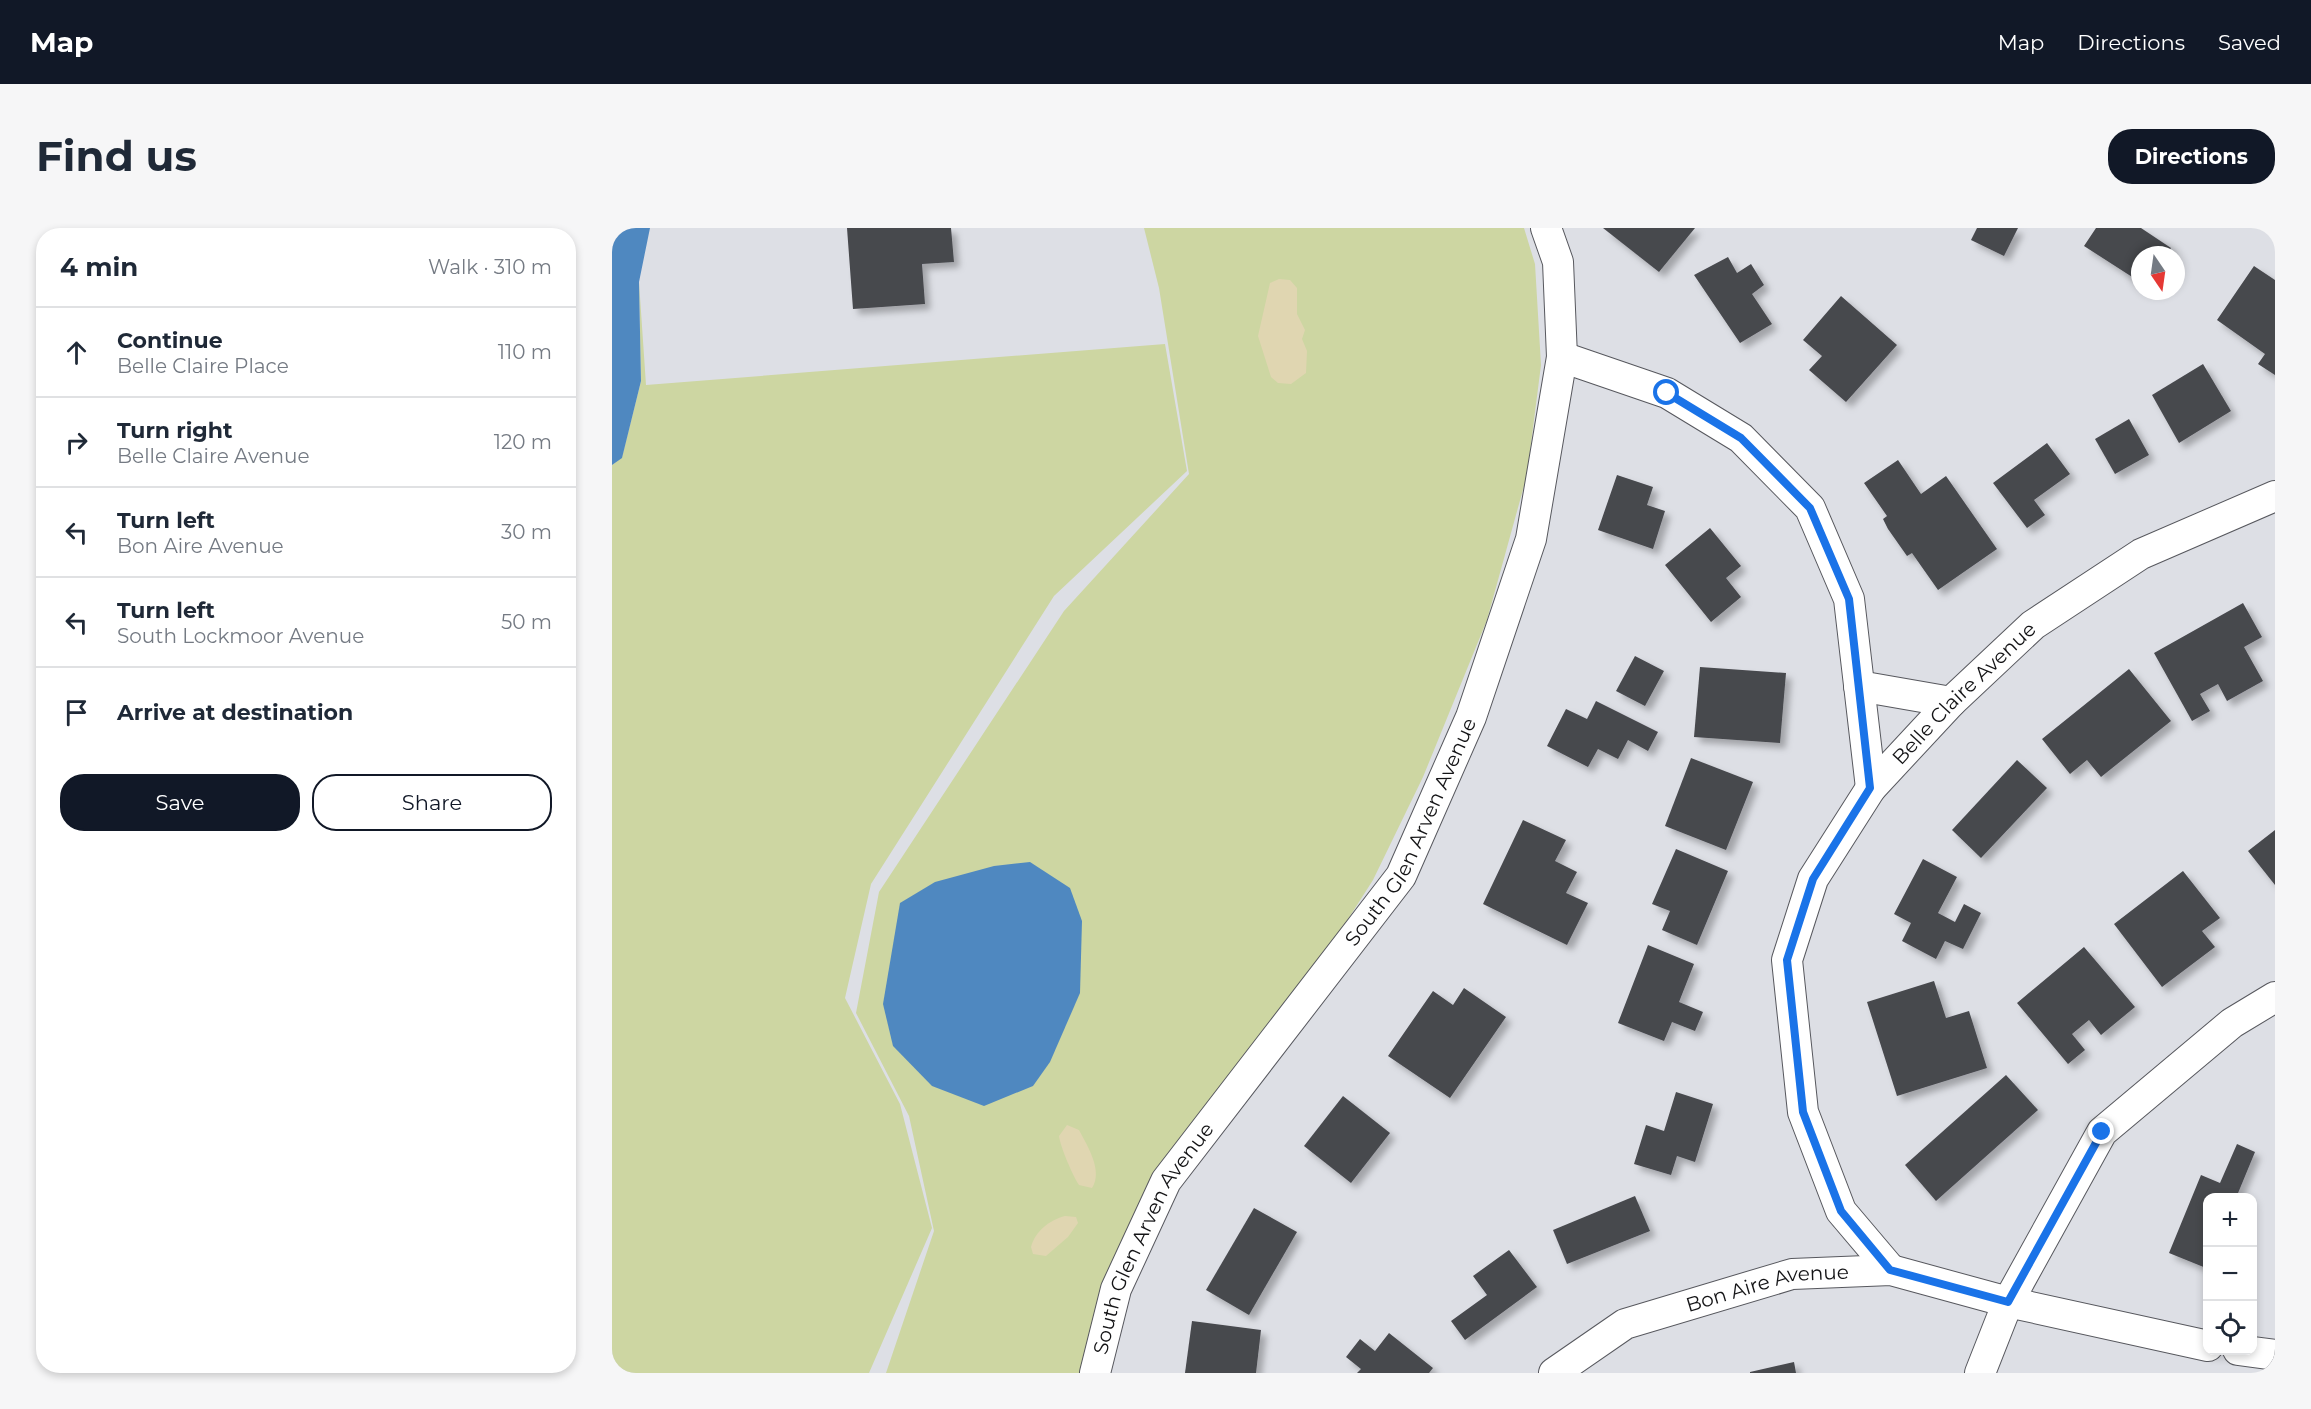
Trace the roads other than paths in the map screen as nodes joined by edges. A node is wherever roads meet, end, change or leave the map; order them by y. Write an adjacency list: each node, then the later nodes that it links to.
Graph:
1 (1546, 228): 2 (street, South Glen Arven Avenue)
2 (1562, 357): 4 (street); 13 (street, South Glen Arven Avenue)
3 (2275, 496): 5 (street, Belle Claire Avenue)
4 (1859, 686): 5 (street); 6 (street)
5 (1951, 702): 6 (street, Belle Claire Avenue)
6 (1870, 788): 8 (street, Belle Claire Avenue)
7 (2275, 997): 9 (street)
8 (1890, 1270): 9 (street, Bon Aire Avenue); 14 (street, Bon Aire Avenue)
9 (2008, 1302): 10 (street, Bon Aire Avenue); 15 (street)
10 (2203, 1345)
11 (2257, 1353): 12 (street)
12 (2275, 1355)
13 (1095, 1373)
14 (1554, 1373)
15 (1980, 1373)

